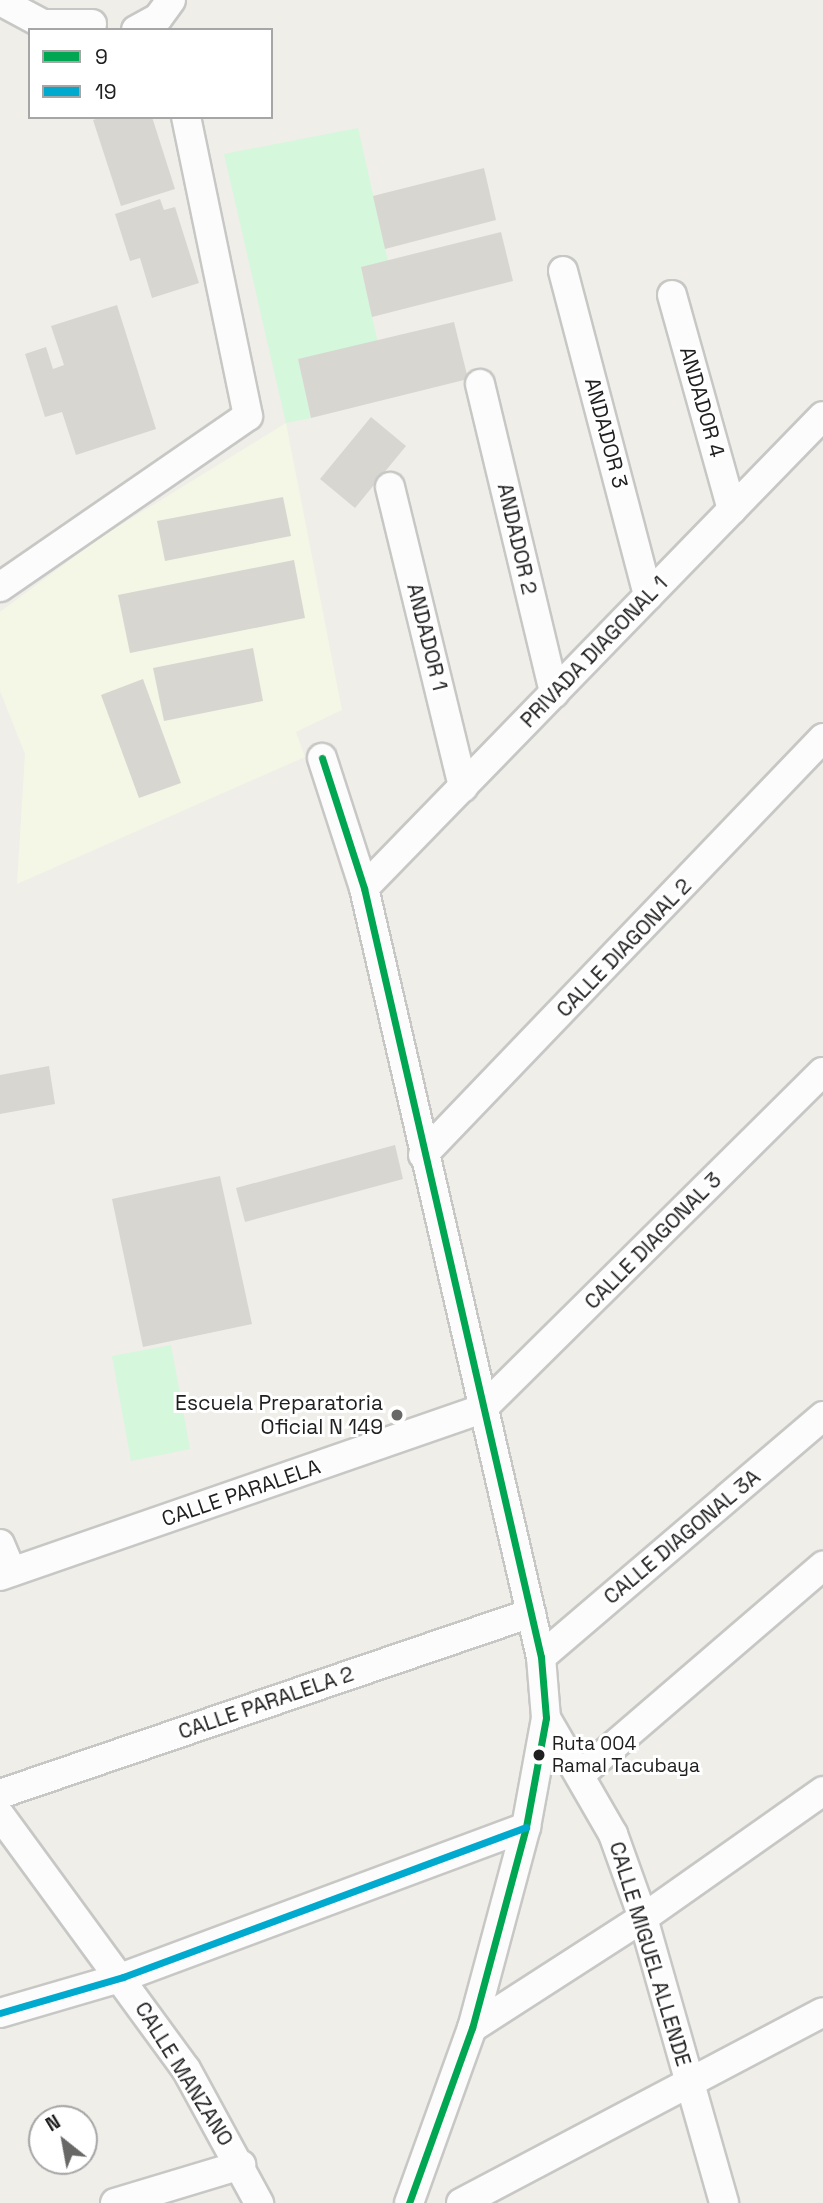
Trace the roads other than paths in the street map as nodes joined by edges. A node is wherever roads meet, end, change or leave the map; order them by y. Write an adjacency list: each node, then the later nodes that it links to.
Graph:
1 (72, 0): 3 (street)
2 (0, 1): 3 (street)
3 (98, 27)
4 (186, 119): 11 (street)
5 (563, 271): 12 (street, ANDADOR 3)
6 (672, 295): 10 (street, ANDADOR 4)
7 (480, 384): 13 (street, ANDADOR 2)
8 (823, 416): 10 (street, PRIVADA DIAGONAL 1)
9 (390, 487): 16 (street, ANDADOR 1)
10 (732, 510): 12 (street, PRIVADA DIAGONAL 1)
11 (1, 587)
12 (648, 596): 13 (street, PRIVADA DIAGONAL 1)
13 (554, 693): 16 (street, PRIVADA DIAGONAL 1)
14 (823, 738): 19 (street, CALLE DIAGONAL 2)
15 (322, 758): 17 (street)
16 (463, 787): 17 (street, PRIVADA DIAGONAL 1)
17 (364, 888): 19 (street)
18 (823, 1072): 20 (street, CALLE DIAGONAL 3)
19 (423, 1155): 20 (street)
20 (482, 1409): 24 (street, CALLE PARALELA); 25 (street)
21 (823, 1416): 26 (street, CALLE DIAGONAL 3A)
22 (0, 1544): 24 (street)
23 (823, 1566): 28 (street)
24 (6, 1574)
25 (531, 1613): 26 (street); 30 (street, CALLE PARALELA 2)
26 (541, 1657): 27 (street)
27 (546, 1718): 28 (street, CALLE MIGUEL ALLENDE); 32 (street)
28 (582, 1773): 33 (street, CALLE MIGUEL ALLENDE)
29 (823, 1791): 33 (street)
30 (0, 1794)
31 (0, 1815): 34 (street, CALLE MANZANO)
32 (526, 1827): 34 (street); 37 (street)
33 (643, 1918): 37 (street); 38 (street, CALLE MIGUEL ALLENDE)
34 (123, 1977): 36 (street); 39 (street, CALLE MANZANO)
35 (823, 2012): 38 (street)
36 (0, 2013)
37 (472, 2028): 42 (street)
38 (689, 2082): 43 (street); 44 (street, CALLE MIGUEL ALLENDE)
39 (241, 2165): 40 (street); 41 (street, CALLE MANZANO)
40 (115, 2203)
41 (259, 2203)
42 (409, 2203)
43 (461, 2203)
44 (724, 2203)

